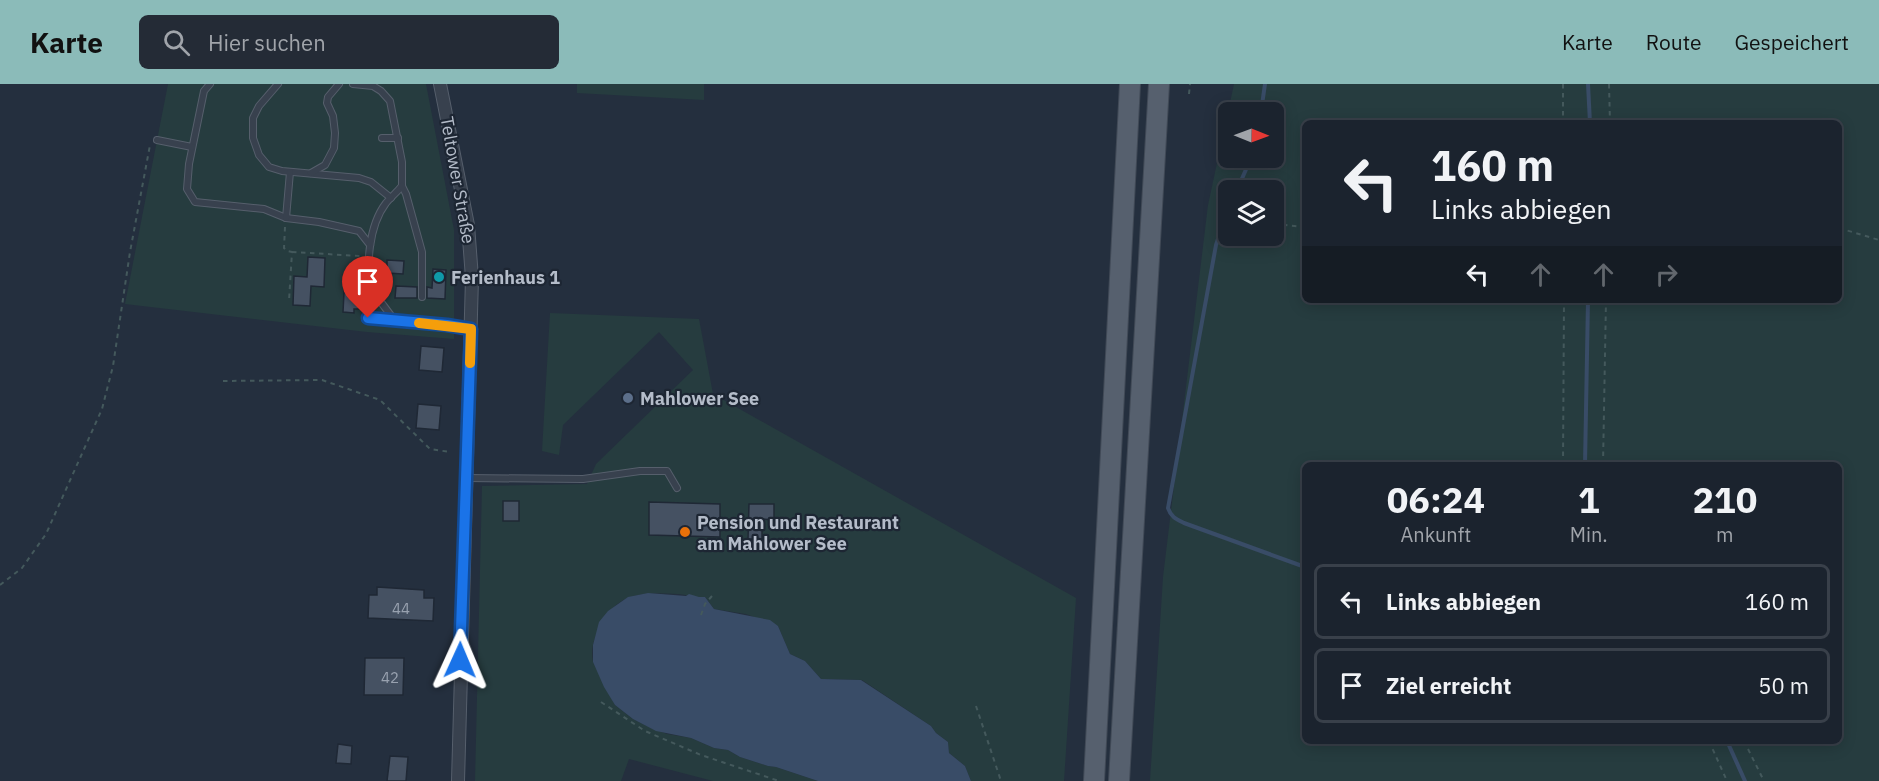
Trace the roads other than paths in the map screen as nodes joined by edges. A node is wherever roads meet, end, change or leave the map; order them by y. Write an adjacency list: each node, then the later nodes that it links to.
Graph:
1 (210, 84): 11 (lane)
2 (278, 84): 12 (lane)
3 (339, 84): 13 (lane)
4 (353, 84): 9 (lane)
5 (440, 84): 21 (street, Teltower Straße)
6 (1130, 84): 25 (main road)
7 (1159, 84): 26 (main road)
8 (382, 138): 9 (lane)
9 (398, 138): 14 (lane)
10 (157, 140): 11 (lane)
11 (192, 147): 16 (lane)
12 (290, 172): 13 (lane); 16 (lane)
13 (311, 173): 15 (lane)
14 (402, 186): 15 (lane); 19 (lane)
15 (391, 198): 17 (lane)
16 (285, 218): 17 (lane)
17 (370, 245): 18 (lane)
18 (369, 286): 20 (lane); 20 (lane)
19 (422, 297)
20 (395, 321): 21 (lane)
21 (471, 329): 22 (street, Teltower Straße)
22 (466, 478): 23 (lane); 24 (street, Teltower Straße)
23 (677, 488)
24 (458, 781)
25 (1094, 781)
26 (1119, 781)

